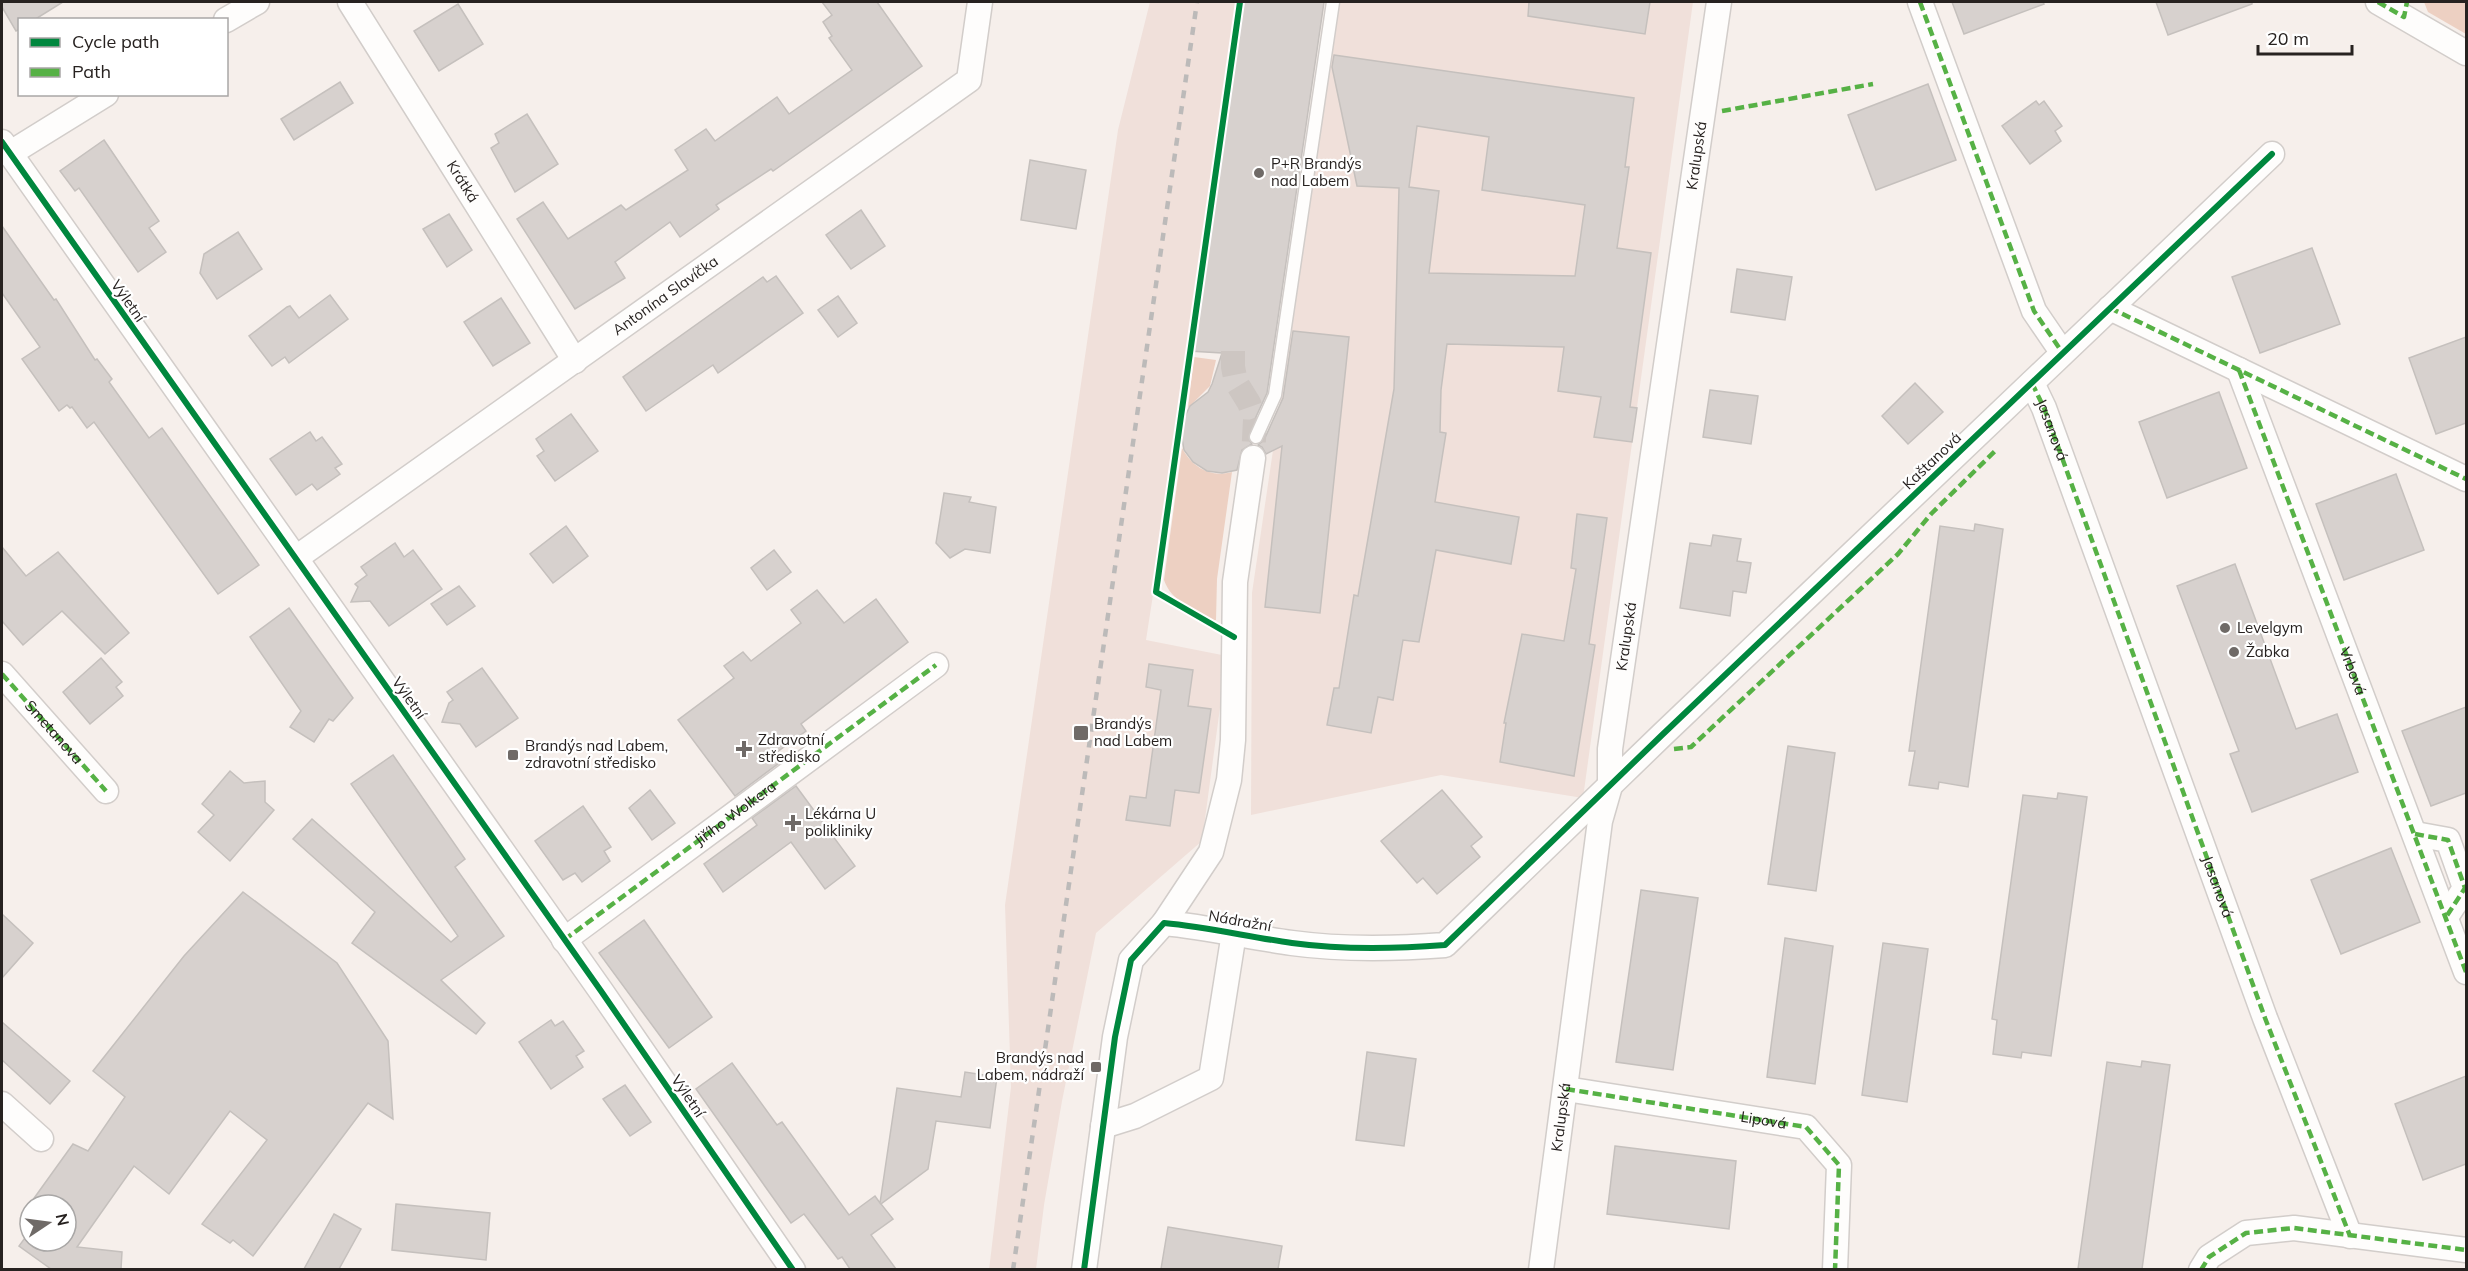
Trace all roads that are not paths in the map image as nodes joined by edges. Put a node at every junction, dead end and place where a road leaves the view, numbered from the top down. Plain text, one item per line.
1 (257, 2) edge
2 (350, 2) edge
3 (980, 2) edge
4 (1333, 2) edge
5 (1719, 2) edge
6 (1920, 2) edge
7 (2378, 2) edge
8 (228, 19) edge
9 (2466, 53) edge
10 (102, 96) edge
11 (5, 148) edge
12 (2272, 154) dead end
13 (2109, 308) junction
14 (2062, 352) junction
15 (575, 361) junction
16 (2239, 370) junction
17 (2032, 383) junction
18 (1255, 447) joint
19 (2466, 479) edge
20 (296, 558) junction
21 (936, 664) dead end
22 (2, 675) edge
23 (1610, 786) junction
24 (106, 791) dead end
25 (1164, 923) junction
26 (1234, 933) junction
27 (564, 940) junction
28 (2466, 972) edge
29 (1566, 1089) junction
30 (2, 1104) edge
31 (1103, 1126) junction
32 (41, 1139) dead end
33 (2350, 1236) junction
34 (2466, 1250) edge
35 (793, 1269) edge
36 (1083, 1269) edge
37 (1541, 1269) edge
38 (1835, 1269) edge
39 (2200, 1269) edge

1 - 8 street
2 - 15 street, Krátká
3 - 15 street, Antonína Slavíčka
4 - 18 lane
5 - 23 street, Kralupská
6 - 14 street
7 - 9 street
10 - 11 street
11 - 20 street, Výletní
12 - 13 street, Kaštanová
13 - 14 street, Kaštanová
13 - 16 street
14 - 17 street, Kaštanová
15 - 20 street, Antonína Slavíčka
16 - 19 street
16 - 28 street, Vrbová
17 - 23 street, Kaštanová
17 - 33 street, Jasanová
18 - 25 street
20 - 27 street, Výletní
21 - 27 street, Jiřího Wolkera
22 - 24 street, Smetanova
23 - 26 street, Nádražní
23 - 29 street, Kralupská
25 - 26 street, Nádražní
25 - 31 street
26 - 31 street
27 - 35 street, Výletní
29 - 37 street, Kralupská
29 - 38 street, Lipová
30 - 32 street
31 - 36 street
33 - 34 street
33 - 39 street

